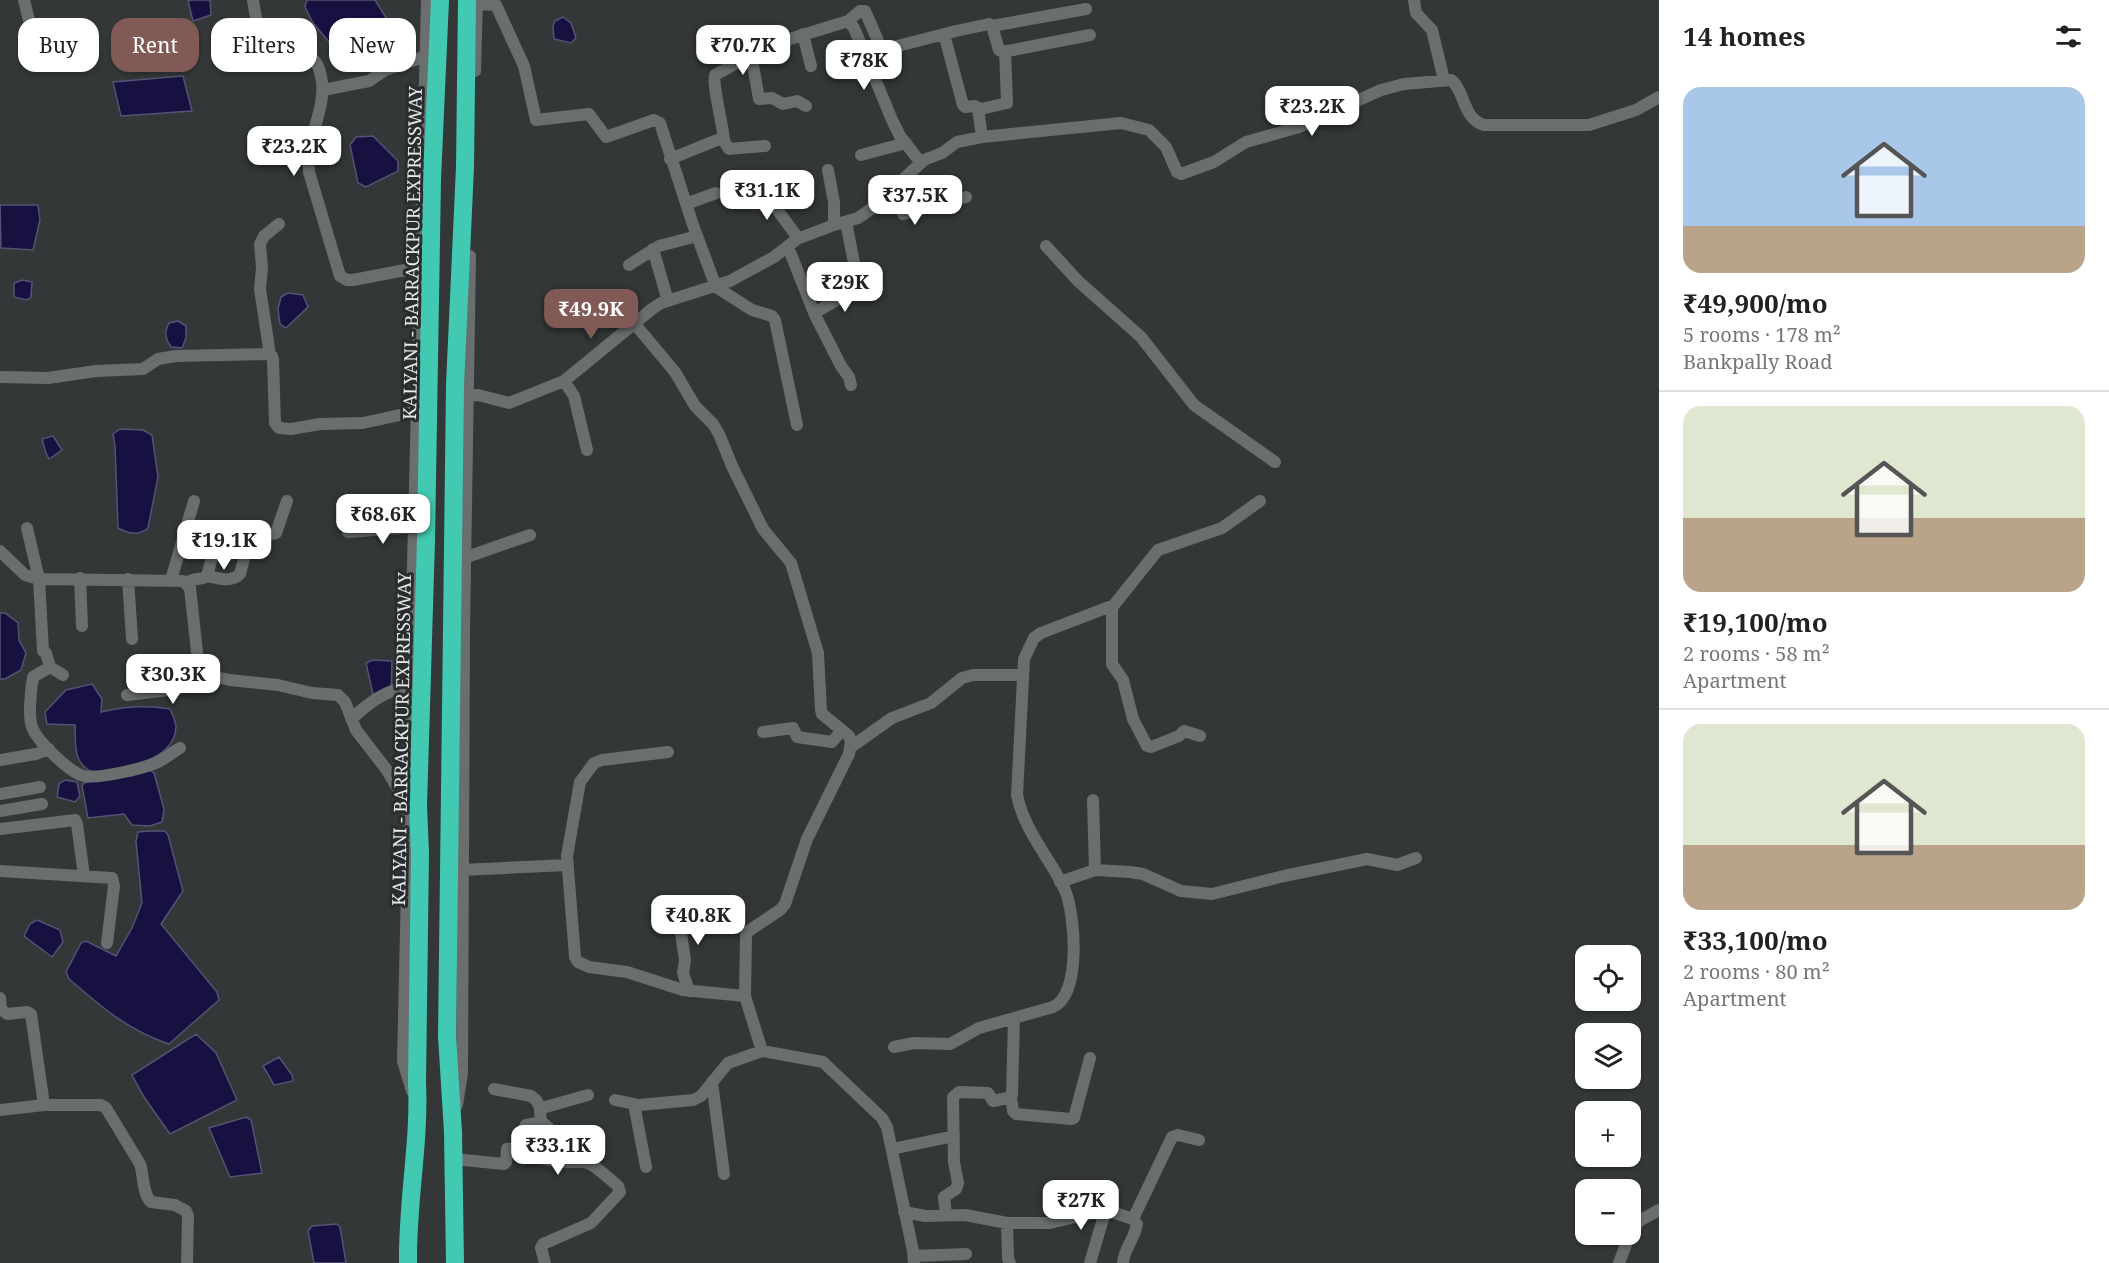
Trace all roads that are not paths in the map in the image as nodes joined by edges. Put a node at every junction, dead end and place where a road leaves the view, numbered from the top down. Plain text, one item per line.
1 (24, 0) edge
2 (253, 0) edge
3 (427, 0) edge
4 (440, 0) edge
5 (1414, 0) edge
6 (474, 1) edge
7 (1086, 9) dead end
8 (854, 16) junction
9 (28, 18) edge
10 (992, 26) junction
11 (803, 34) junction
12 (944, 34) junction
13 (1090, 35) dead end
14 (1005, 51) junction
15 (751, 54) junction
16 (426, 56) junction
17 (811, 66) dead end
18 (1444, 80) junction
19 (322, 90) junction
20 (1659, 97) edge
21 (806, 106) dead end
22 (978, 108) junction
23 (982, 137) junction
24 (724, 139) junction
25 (906, 143) junction
26 (765, 146) dead end
27 (861, 155) dead end
28 (670, 159) junction
29 (921, 163) junction
30 (828, 170) dead end
31 (760, 186) dead end
32 (893, 190) junction
33 (716, 193) dead end
34 (966, 197) dead end
35 (686, 204) junction
36 (279, 224) dead end
37 (840, 224) junction
38 (697, 236) junction
39 (798, 238) junction
40 (1046, 246) dead end
41 (788, 247) junction
42 (653, 249) junction
43 (854, 263) dead end
44 (629, 265) dead end
45 (421, 267) junction
46 (716, 286) junction
47 (861, 286) dead end
48 (668, 301) junction
49 (814, 313) junction
50 (634, 323) junction
51 (270, 355) junction
52 (0, 377) edge
53 (564, 381) junction
54 (852, 386) dead end
55 (466, 396) junction
56 (418, 411) junction
57 (797, 425) dead end
58 (587, 450) dead end
59 (1275, 462) dead end
60 (194, 501) dead end
61 (286, 501) dead end
62 (1260, 501) dead end
63 (220, 527) dead end
64 (415, 527) junction
65 (27, 528) dead end
66 (348, 532) dead end
67 (530, 535) dead end
68 (0, 551) edge
69 (464, 558) junction
70 (207, 576) junction
71 (80, 578) junction
72 (39, 579) junction
73 (128, 579) junction
74 (171, 580) junction
75 (187, 583) junction
76 (1112, 607) junction
77 (82, 626) dead end
78 (132, 639) dead end
79 (50, 667) junction
80 (63, 675) dead end
81 (206, 675) junction
82 (1022, 675) junction
83 (410, 687) junction
84 (127, 695) dead end
85 (351, 719) junction
86 (842, 730) junction
87 (763, 732) dead end
88 (1200, 736) dead end
89 (851, 747) junction
90 (180, 748) dead end
91 (49, 749) junction
92 (668, 752) dead end
93 (0, 760) edge
94 (40, 788) dead end
95 (0, 794) edge
96 (410, 800) junction
97 (1094, 800) dead end
98 (42, 804) dead end
99 (0, 811) edge
100 (0, 829) edge
101 (1416, 858) dead end
102 (567, 865) junction
103 (462, 870) junction
104 (1095, 870) junction
105 (0, 871) edge
106 (84, 876) junction
107 (1060, 882) junction
108 (677, 907) dead end
109 (107, 943) dead end
110 (689, 991) junction
111 (746, 996) junction
112 (0, 998) edge
113 (1014, 1018) junction
114 (894, 1047) dead end
115 (762, 1051) junction
116 (1090, 1058) dead end
117 (712, 1082) junction
118 (494, 1089) dead end
119 (588, 1095) dead end
120 (1011, 1097) junction
121 (615, 1100) dead end
122 (634, 1104) junction
123 (44, 1105) junction
124 (0, 1110) edge
125 (418, 1115) junction
126 (541, 1115) junction
127 (453, 1132) junction
128 (954, 1136) junction
129 (568, 1137) dead end
130 (1199, 1140) dead end
131 (522, 1147) junction
132 (892, 1149) junction
133 (454, 1159) junction
134 (646, 1167) dead end
135 (724, 1174) dead end
136 (1659, 1210) edge
137 (904, 1212) junction
138 (1105, 1212) junction
139 (946, 1215) junction
140 (1133, 1219) junction
141 (1641, 1220) edge
142 (1007, 1223) junction
143 (1626, 1245) edge
144 (966, 1254) dead end
145 (914, 1259) edge
146 (187, 1263) edge
147 (408, 1263) edge
148 (455, 1263) edge
149 (544, 1263) edge
150 (1010, 1263) edge
151 (1089, 1263) edge
152 (1123, 1263) edge
153 (1619, 1263) edge

1 - 9 street
2 - 19 street
3 - 16 street
4 - 125 highway, KALYANI - BARRACKPUR EXPRESSWAY
5 - 18 street
6 - 28 street
6 - 55 street
6 - 127 highway
7 - 10 street
8 - 11 street
8 - 12 street
8 - 25 street
10 - 12 street
10 - 14 street
11 - 15 street
11 - 17 street
12 - 22 street
13 - 14 street
14 - 22 street
15 - 21 street
15 - 24 street
16 - 19 street
16 - 45 street
18 - 20 street
18 - 23 street
19 - 45 street
22 - 23 street
23 - 29 street
24 - 26 street
24 - 28 street
25 - 27 street
25 - 29 street
28 - 35 street
29 - 32 street
30 - 37 street
31 - 39 street
32 - 34 street
32 - 37 street
33 - 35 street
35 - 38 street
36 - 51 street
37 - 39 street
37 - 43 street
38 - 42 street
38 - 46 street
39 - 41 street
40 - 59 street
41 - 46 street
41 - 49 street
42 - 44 street
42 - 48 street
45 - 56 street
46 - 48 street
46 - 57 street
47 - 49 street
48 - 50 street
49 - 54 street
50 - 53 street
50 - 86 street
51 - 52 street
51 - 56 street
53 - 55 street
53 - 58 street
55 - 69 street
56 - 64 street
60 - 74 street
61 - 70 street
62 - 76 street
63 - 70 street
64 - 66 street
64 - 83 street
65 - 72 street
67 - 69 street
68 - 72 street
69 - 103 street
70 - 75 street
71 - 72 street
71 - 73 street
71 - 77 street
72 - 79 street
73 - 74 street
73 - 78 street
74 - 75 street
75 - 81 street
76 - 82 street
76 - 88 street
79 - 80 street
79 - 91 street
81 - 84 street
81 - 85 street
82 - 89 street
82 - 107 street
83 - 85 street
83 - 96 street
85 - 96 street
86 - 87 street
86 - 89 street
89 - 111 street
90 - 91 street
91 - 93 street
92 - 102 street
94 - 95 street
96 - 125 street
97 - 104 street
98 - 99 street
100 - 106 street
101 - 104 street
102 - 103 street
102 - 110 street
103 - 127 street
104 - 107 street
105 - 106 street
106 - 109 street
107 - 113 street
108 - 110 street
110 - 111 street
111 - 115 street
112 - 123 street
113 - 114 street
113 - 120 street
115 - 117 street
115 - 132 street
116 - 120 street
117 - 122 street
117 - 135 street
118 - 126 street
119 - 126 street
120 - 128 street
121 - 122 street
122 - 134 street
123 - 124 street
123 - 146 street
125 - 147 highway, KALYANI - BARRACKPUR EXPRESSWAY
126 - 129 street
126 - 131 street
127 - 133 highway
128 - 132 street
128 - 139 street
130 - 140 street
131 - 133 street
131 - 149 street
132 - 137 street
133 - 148 highway
136 - 141 street
137 - 139 street
137 - 145 street
138 - 140 street
138 - 142 street
138 - 151 street
139 - 142 street
140 - 152 street
142 - 150 street
143 - 153 street
144 - 145 street

